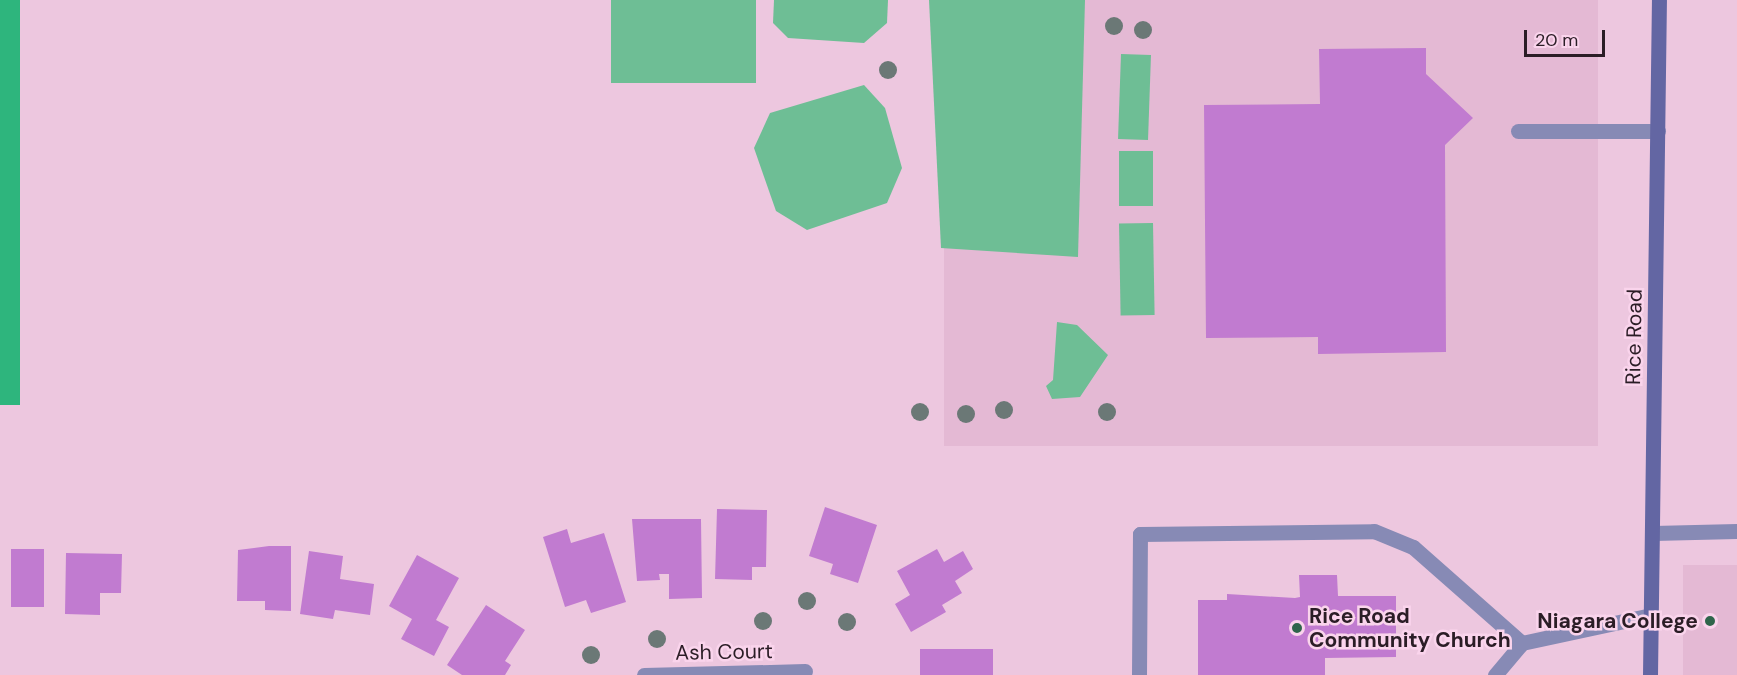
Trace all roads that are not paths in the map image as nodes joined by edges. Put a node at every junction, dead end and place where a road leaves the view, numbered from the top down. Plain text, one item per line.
1 (1659, 0) edge
2 (1658, 130) junction
3 (1518, 131) dead end
4 (1737, 531) edge
5 (1653, 533) junction
6 (1651, 615) junction
7 (1522, 643) junction
8 (805, 671) dead end
9 (644, 675) edge
10 (1139, 675) edge
11 (1495, 675) edge
12 (1650, 675) edge

1 - 2 street, Rice Road
2 - 3 street
2 - 5 street, Rice Road
4 - 5 street
5 - 6 street, Rice Road
6 - 7 street
6 - 12 street, Rice Road
7 - 10 street
7 - 11 street
8 - 9 street, Ash Court

